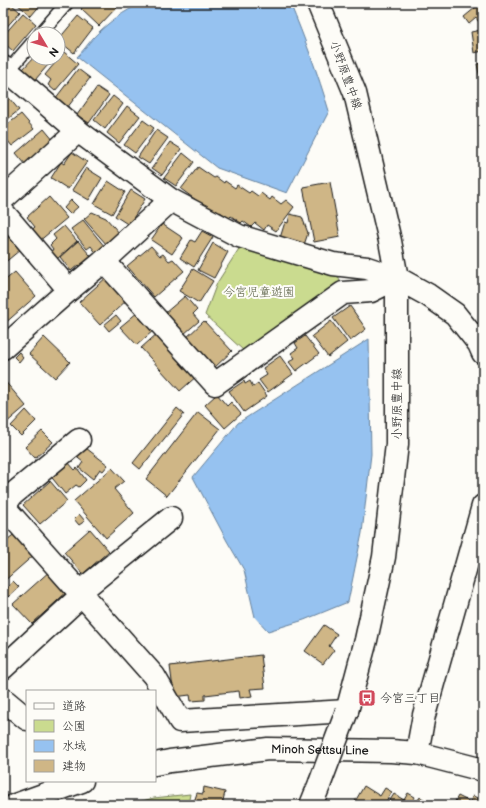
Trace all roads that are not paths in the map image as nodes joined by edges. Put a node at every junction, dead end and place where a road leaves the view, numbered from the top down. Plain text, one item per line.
1 (67, 3) edge
2 (318, 3) edge
3 (47, 26) edge
4 (26, 49) edge
5 (5, 69) edge
6 (78, 131) junction
7 (3, 199) edge
8 (171, 200) junction
9 (3, 212) edge
10 (104, 261) junction
11 (397, 278) junction
12 (69, 290) junction
13 (3, 348) edge
14 (483, 353) edge
15 (79, 440) dead end
16 (483, 506) edge
17 (3, 507) edge
18 (171, 518) dead end
19 (82, 595) junction
20 (3, 668) edge
21 (3, 699) edge
22 (347, 711) junction
23 (26, 718) edge
24 (417, 753) junction
25 (156, 764) edge
26 (483, 770) edge
27 (80, 782) edge
28 (43, 801) edge
29 (16, 805) edge
30 (312, 805) edge

1 - 3 lane
2 - 11 street, 小野原豊中線
4 - 5 lane
5 - 6 street
6 - 7 street
6 - 8 street
8 - 10 street
8 - 11 street
9 - 12 street
10 - 11 street
10 - 12 street
11 - 14 street
11 - 22 street, 小野原豊中線
12 - 13 street
15 - 17 street
16 - 24 street
17 - 19 street
18 - 19 street
19 - 20 street
19 - 22 street
21 - 23 street
22 - 30 street, 小野原豊中線, bridge
24 - 25 street, Minoh Settsu Line
24 - 26 street, Minoh Settsu Line
27 - 28 street
28 - 29 street

